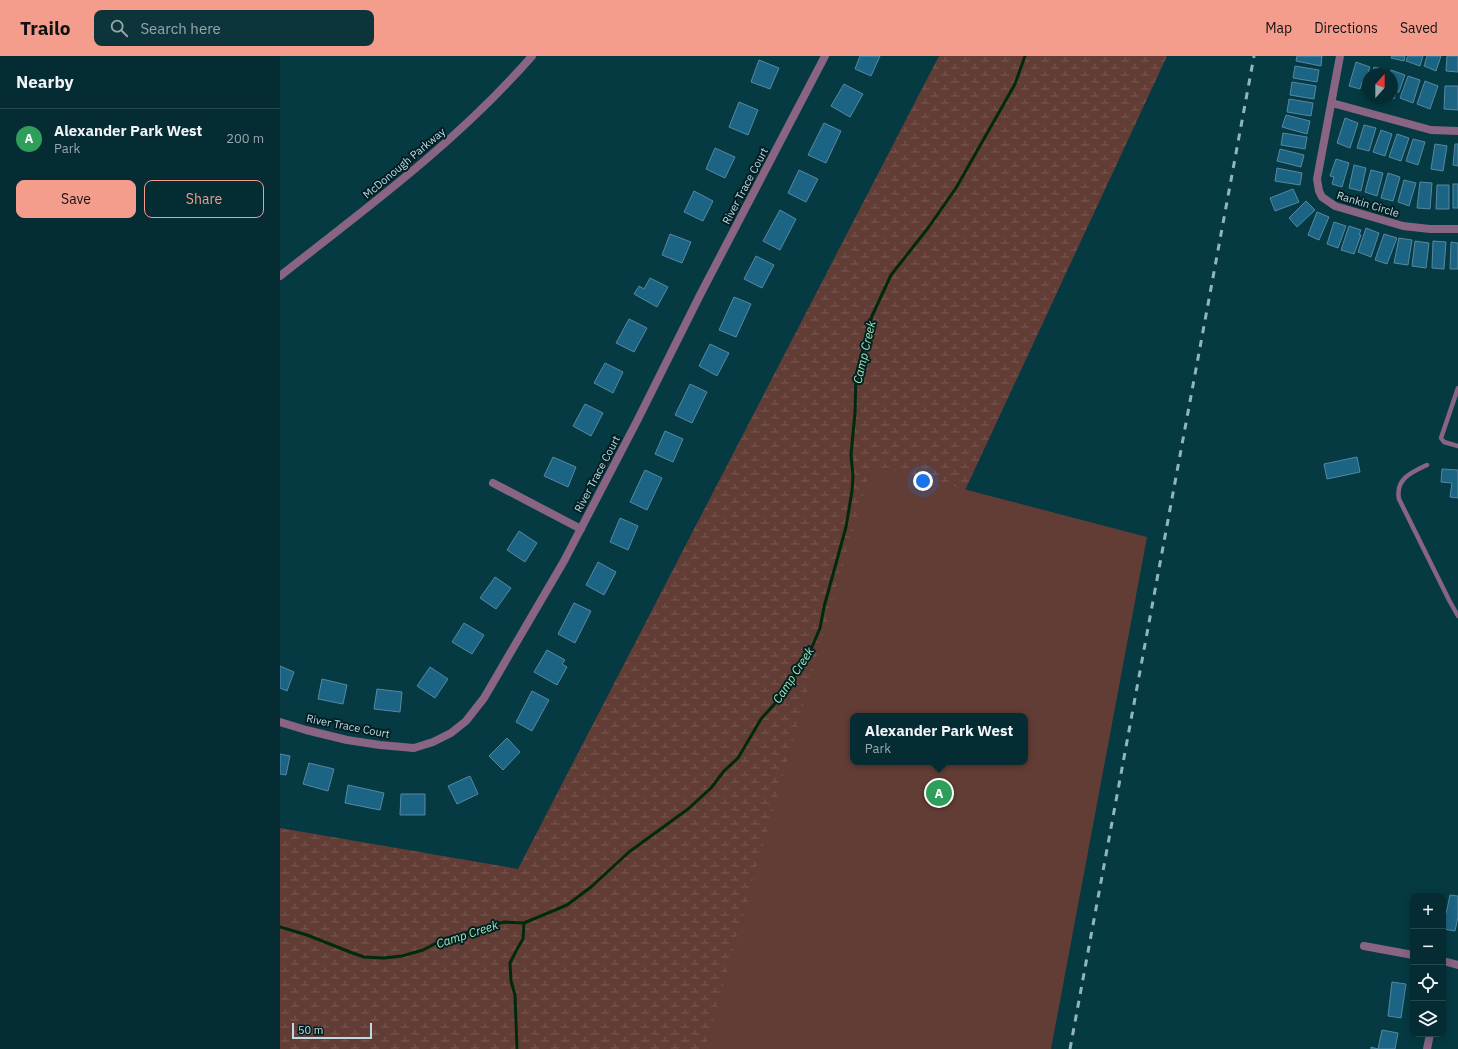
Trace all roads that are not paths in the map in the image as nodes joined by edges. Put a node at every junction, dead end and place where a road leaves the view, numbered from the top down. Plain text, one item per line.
1 (532, 56) edge
2 (824, 56) edge
3 (1340, 56) edge
4 (1332, 103) junction
5 (1458, 131) edge
6 (1458, 230) edge
7 (280, 276) edge
8 (1458, 388) edge
9 (1458, 446) edge
10 (1427, 465) dead end
11 (493, 483) dead end
12 (581, 529) junction
13 (1458, 616) edge
14 (280, 722) edge
15 (1364, 946) dead end
16 (1410, 954) edge
17 (1446, 962) edge
18 (1458, 964) edge
19 (1429, 1037) edge
20 (1427, 1049) edge

1 - 7 street, McDonough Parkway
2 - 12 street, River Trace Court
3 - 4 street, Rankin Circle
4 - 5 street
4 - 6 street, Rankin Circle
8 - 9 lane
10 - 13 lane
11 - 12 street
12 - 14 street, River Trace Court
15 - 16 street
17 - 18 street
19 - 20 street

